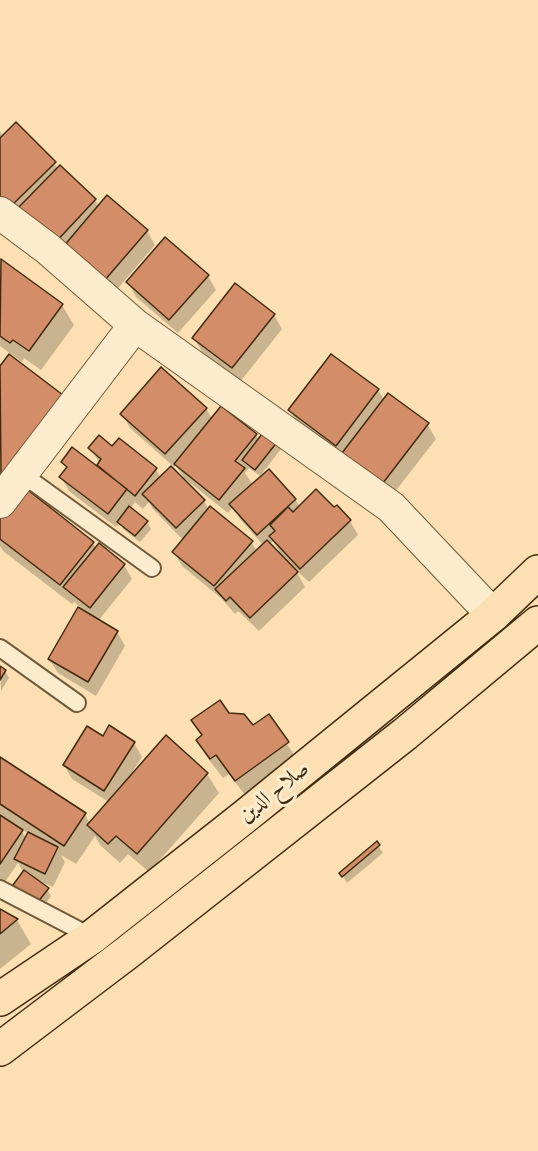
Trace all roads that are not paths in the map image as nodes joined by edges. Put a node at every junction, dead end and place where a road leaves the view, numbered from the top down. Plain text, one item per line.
1 (0, 213) edge
2 (135, 325) junction
3 (22, 474) junction
4 (0, 502) edge
5 (152, 568) dead end
6 (538, 572) edge
7 (493, 615) junction
8 (538, 623) edge
9 (0, 648) edge
10 (77, 703) dead end
11 (0, 889) edge
12 (92, 937) junction
13 (0, 999) edge
14 (0, 1049) edge

1 - 2 street
2 - 3 street
2 - 7 street
3 - 4 street
3 - 5 lane
6 - 7 highway, صلاح الدين
7 - 12 highway, صلاح الدين
8 - 14 highway, صلاح الدين
9 - 10 lane
11 - 12 lane
12 - 13 highway, صلاح الدين

